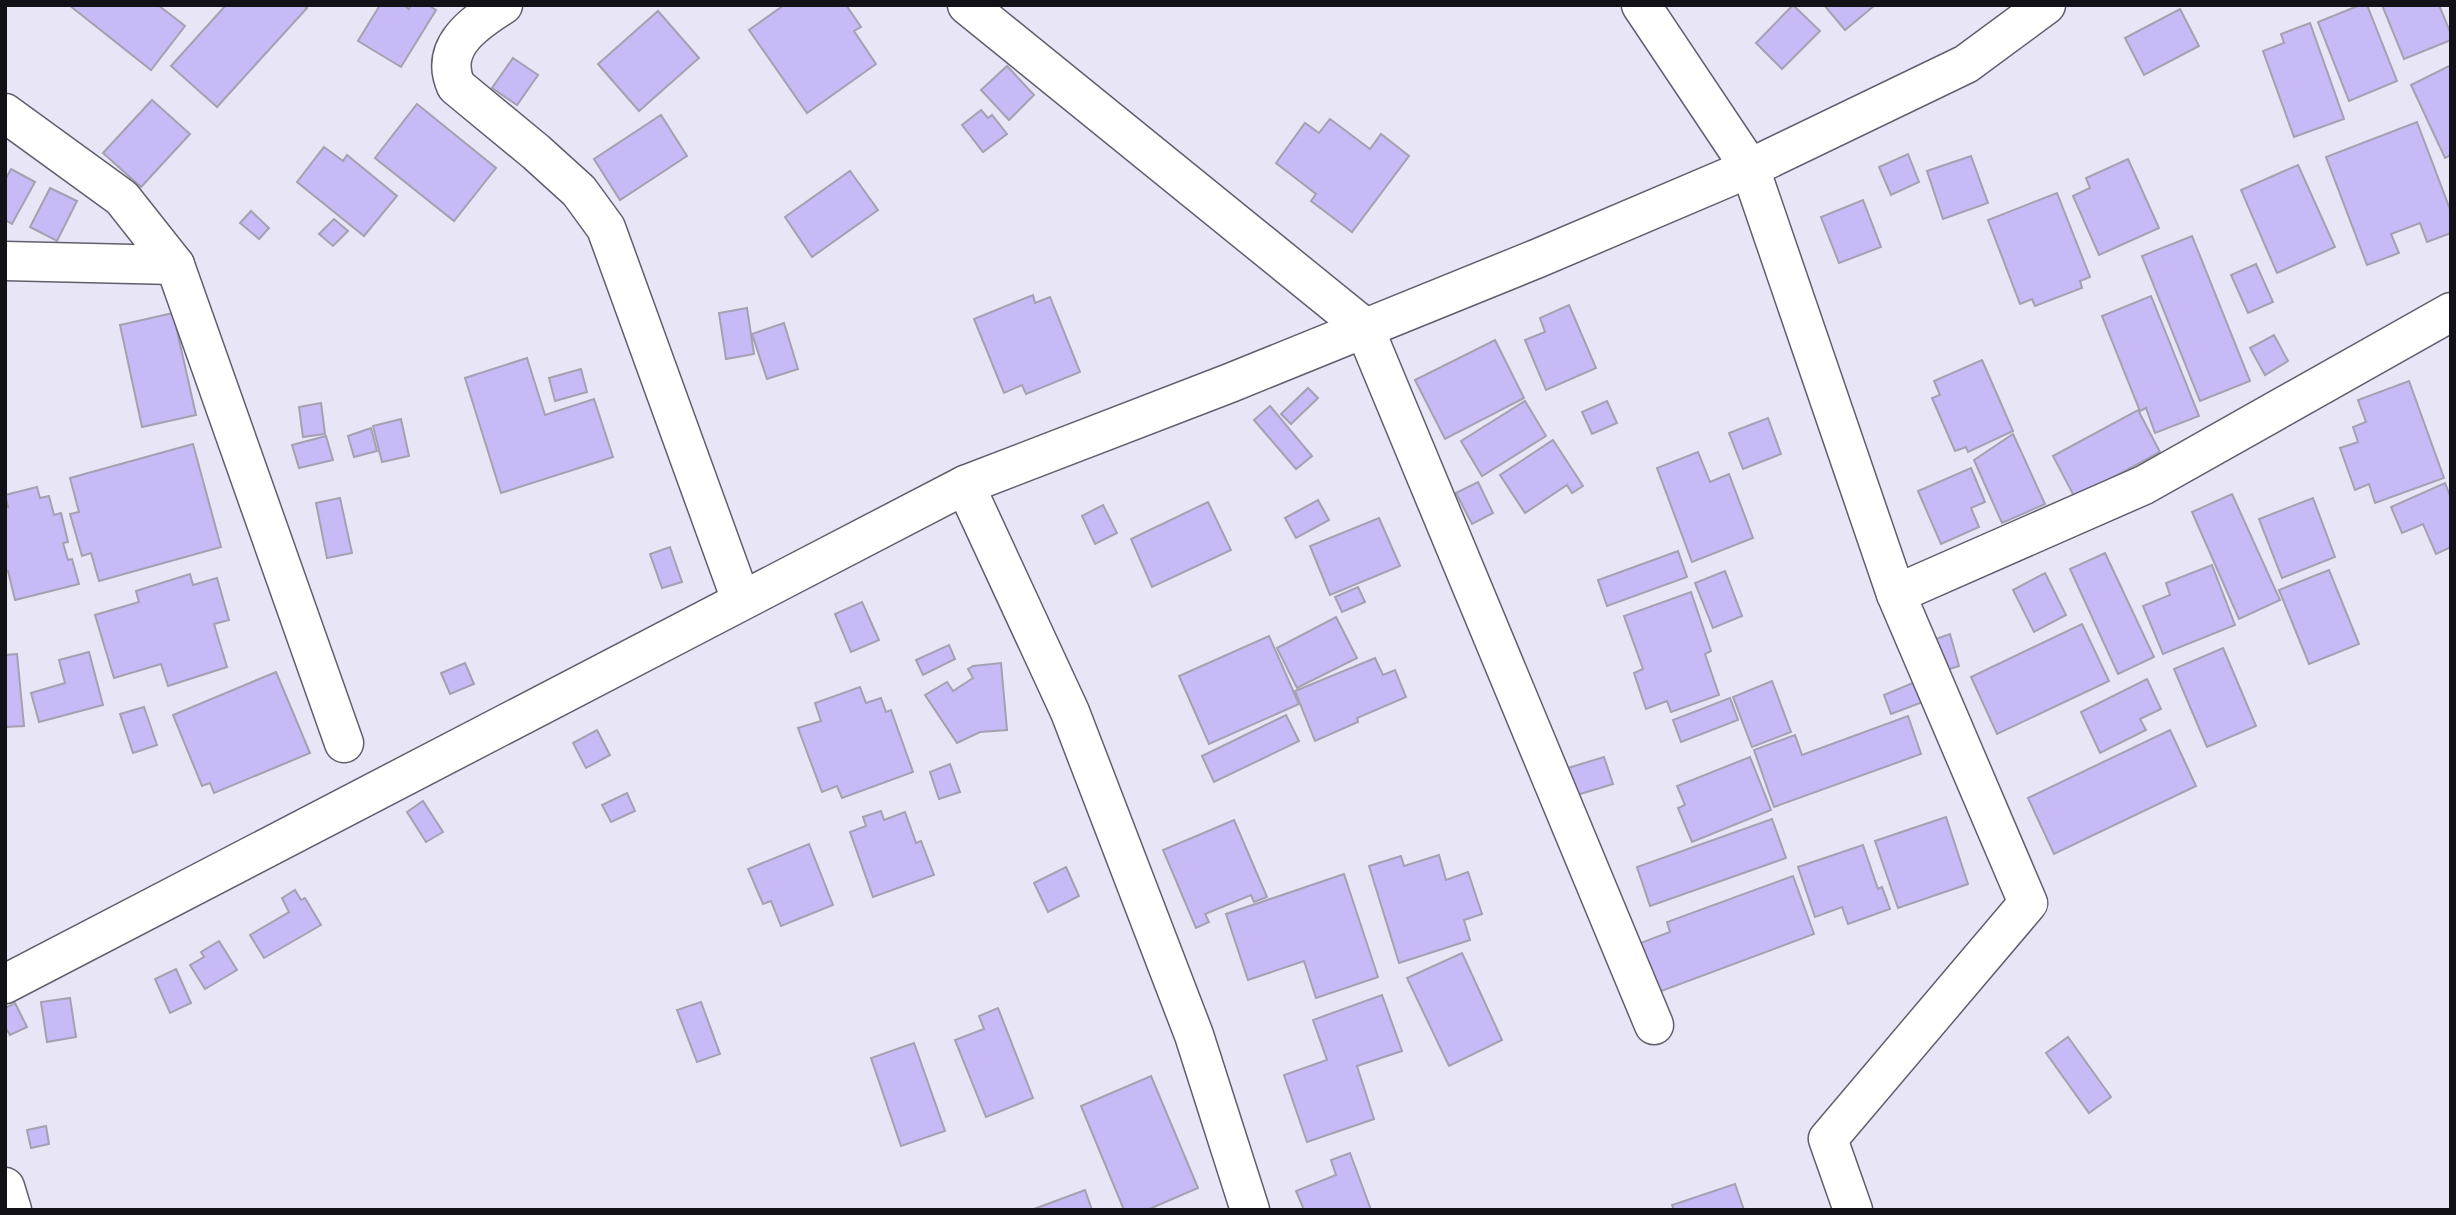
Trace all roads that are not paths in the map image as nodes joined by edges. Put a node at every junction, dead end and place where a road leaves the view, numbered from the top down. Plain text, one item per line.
1 (503, 5) edge
2 (967, 5) edge
3 (1641, 5) edge
4 (2046, 5) edge
5 (5, 113) edge
6 (1751, 168) junction
7 (5, 261) edge
8 (175, 265) junction
9 (2451, 312) edge
10 (1364, 327) junction
11 (965, 485) junction
12 (1896, 594) junction
13 (741, 600) junction
14 (344, 743) dead end
15 (5, 984) edge
16 (1654, 1025) dead end
17 (5, 1187) edge
18 (12, 1210) edge
19 (1250, 1210) edge
20 (1853, 1210) edge

1 - 13 street
2 - 10 street
3 - 6 street
4 - 6 street
5 - 8 street
6 - 10 street
6 - 12 street
7 - 8 street
8 - 14 street
9 - 12 street
10 - 11 street
10 - 16 street
11 - 13 street
11 - 19 street
12 - 20 street
13 - 15 street
17 - 18 street

